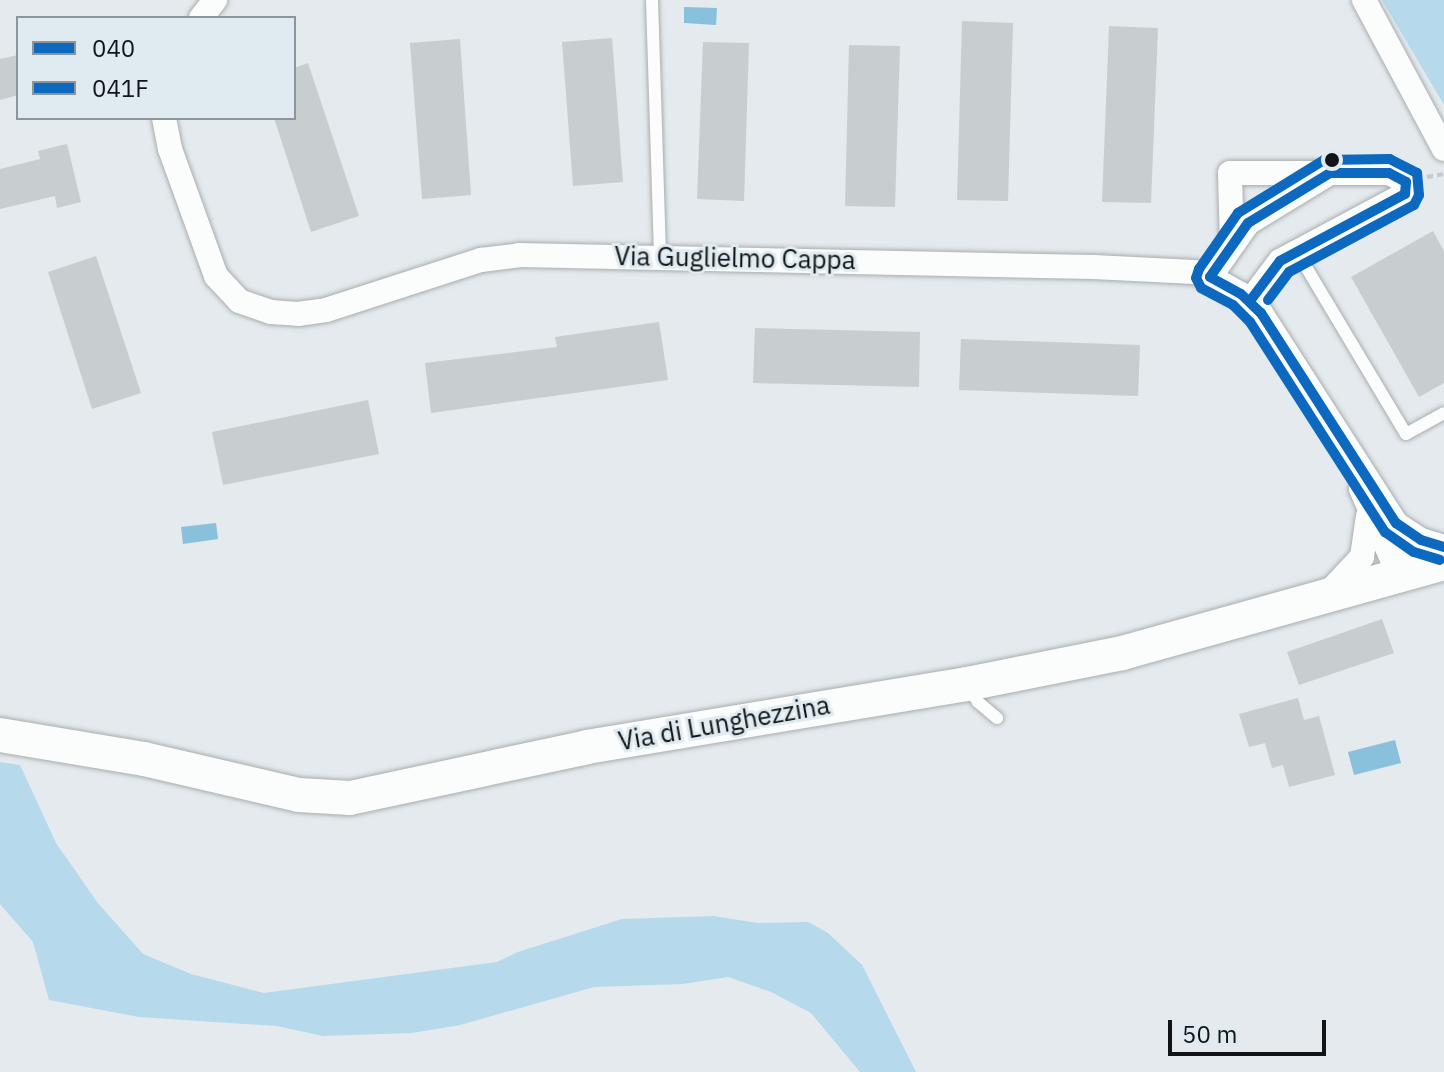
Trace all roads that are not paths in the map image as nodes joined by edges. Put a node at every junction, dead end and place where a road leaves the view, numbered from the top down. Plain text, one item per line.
1 (215, 0) edge
2 (652, 0) edge
3 (1364, 0) edge
4 (203, 16) edge
5 (164, 120) edge
6 (1444, 149) edge
7 (1330, 173) junction
8 (1232, 245) junction
9 (1297, 252) junction
10 (660, 256) junction
11 (1210, 277) junction
12 (1250, 301) junction
13 (1444, 413) edge
14 (1349, 456) junction
15 (1368, 510) junction
16 (1426, 564) edge
17 (1323, 597) junction
18 (967, 684) junction
19 (997, 718) dead end
20 (0, 735) edge

1 - 4 street
2 - 10 lane
3 - 6 street
5 - 10 street, Via Guglielmo Cappa
7 - 8 street
7 - 8 street
7 - 9 street
8 - 11 street
9 - 12 street
9 - 13 lane
10 - 11 street, Via Guglielmo Cappa
11 - 12 street, Via Guglielmo Cappa
12 - 14 street, Via Guglielmo Cappa
14 - 15 street, Via Guglielmo Cappa
14 - 16 street, Via Guglielmo Cappa
15 - 16 street, Via Guglielmo Cappa
15 - 17 street, Via Guglielmo Cappa
16 - 17 street, Via di Lunghezzina
17 - 18 street, Via di Lunghezzina
18 - 19 lane
18 - 20 street, Via di Lunghezzina

